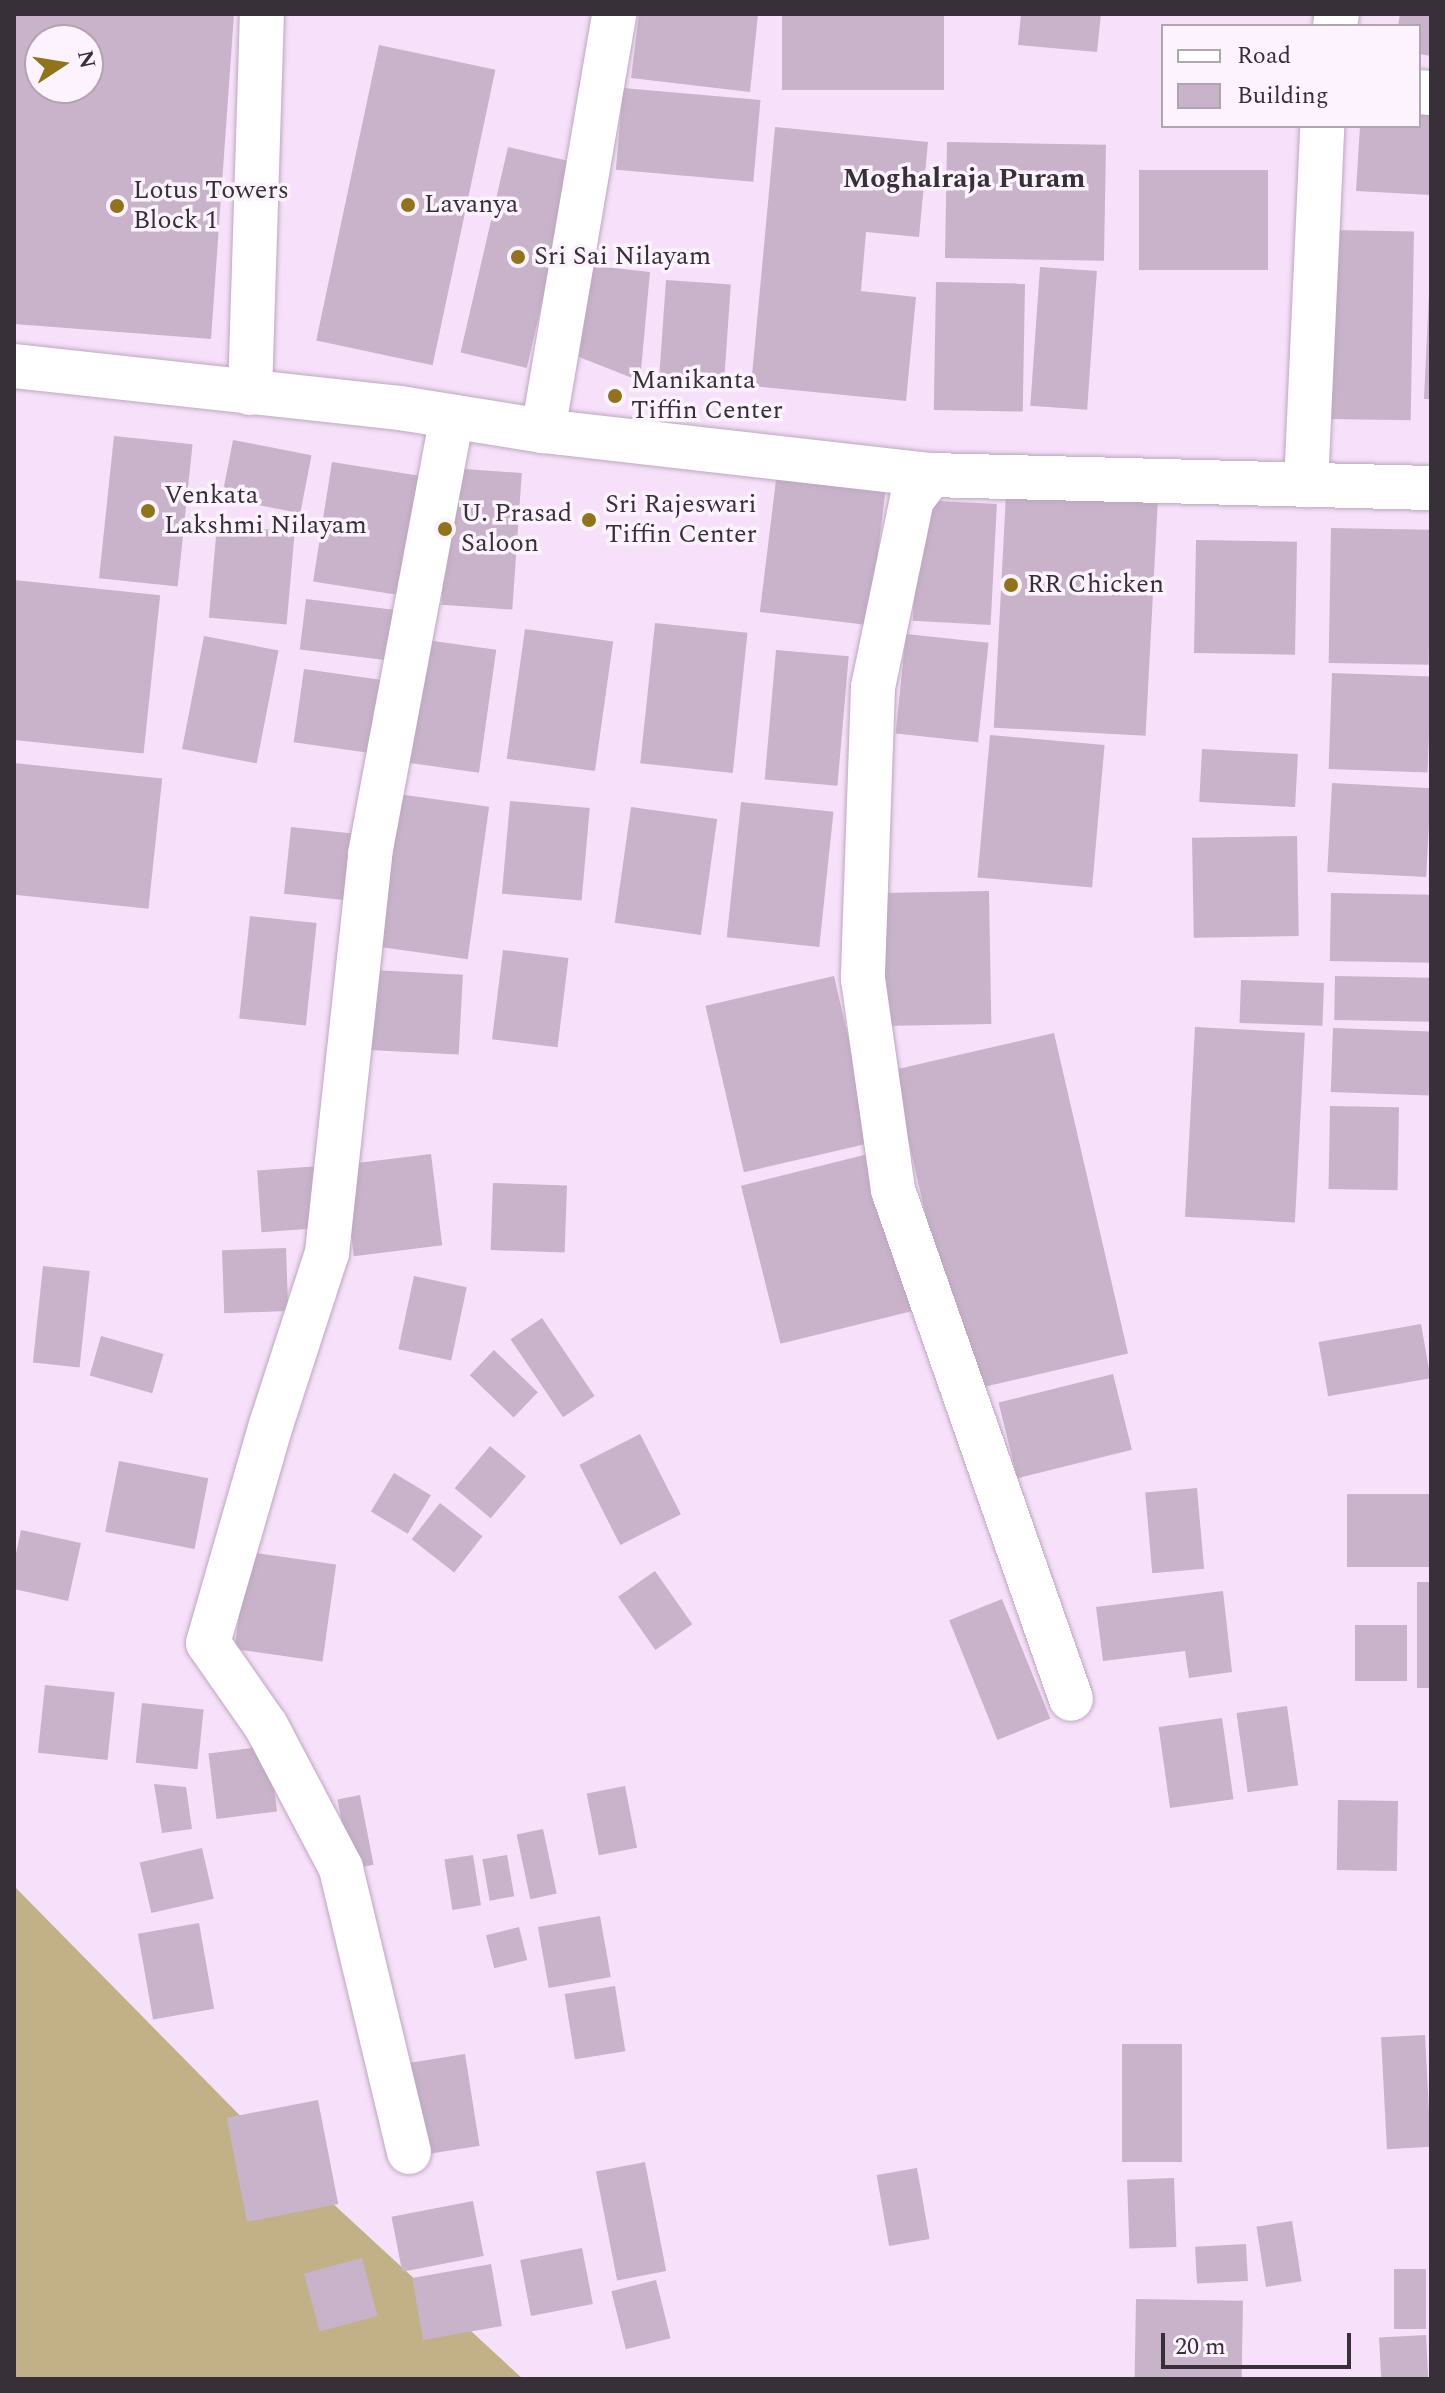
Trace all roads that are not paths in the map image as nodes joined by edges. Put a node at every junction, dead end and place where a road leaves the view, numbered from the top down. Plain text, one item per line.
1 (262, 14) edge
2 (614, 14) edge
3 (1322, 128) edge
4 (14, 366) edge
5 (250, 393) junction
6 (452, 417) junction
7 (543, 431) junction
8 (931, 475) junction
9 (1306, 485) junction
10 (1431, 488) edge
11 (1071, 1699) dead end
12 (409, 2152) dead end

1 - 5 street
2 - 7 street
3 - 9 street
4 - 5 street
5 - 6 street
6 - 7 street
6 - 12 street
7 - 8 street
8 - 9 street
8 - 11 street
9 - 10 street

